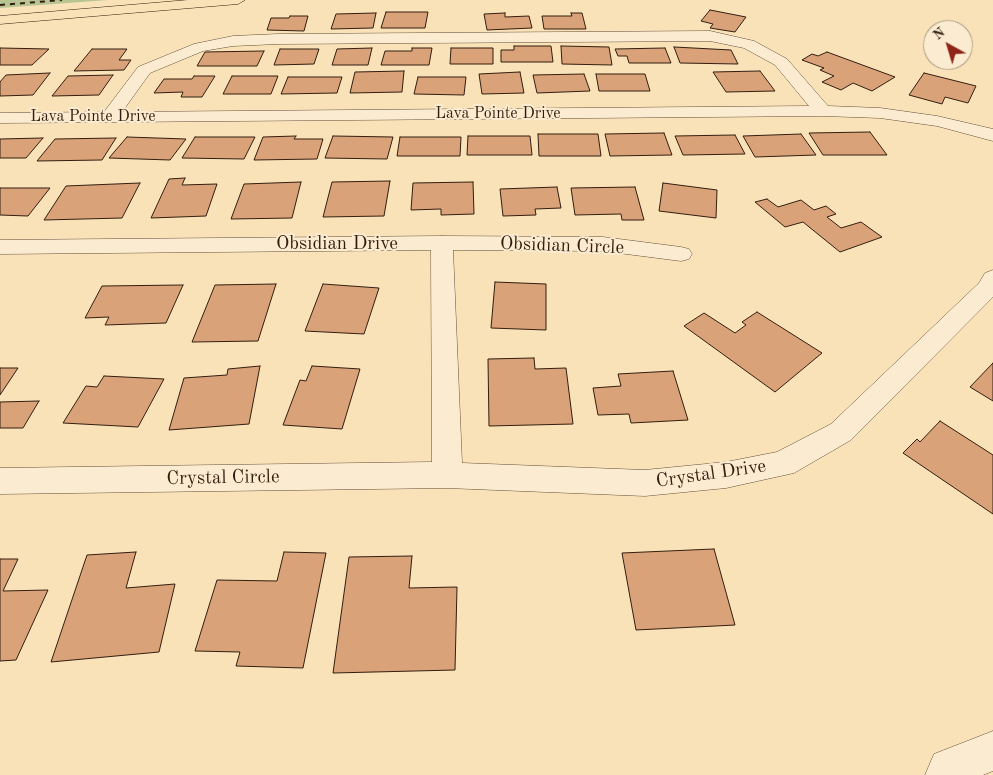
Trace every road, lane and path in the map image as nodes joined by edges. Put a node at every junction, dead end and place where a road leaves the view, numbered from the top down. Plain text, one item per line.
1 (238, 0) edge
2 (0, 20) edge
3 (823, 111) junction
4 (109, 117) junction
5 (0, 118) edge
6 (993, 134) edge
7 (442, 243) junction
8 (0, 247) edge
9 (681, 254) dead end
10 (993, 278) edge
11 (447, 475) junction
12 (0, 481) edge
13 (993, 751) edge
14 (946, 775) edge

1 - 2 main road
3 - 4 street, Lava Pointe Drive
3 - 4 street
3 - 6 street, Lava Pointe Drive
4 - 5 street, Lava Pointe Drive
7 - 8 street, Obsidian Drive
7 - 9 street, Obsidian Circle
7 - 11 street
10 - 11 street, Crystal Drive
11 - 12 street, Crystal Circle
13 - 14 street

